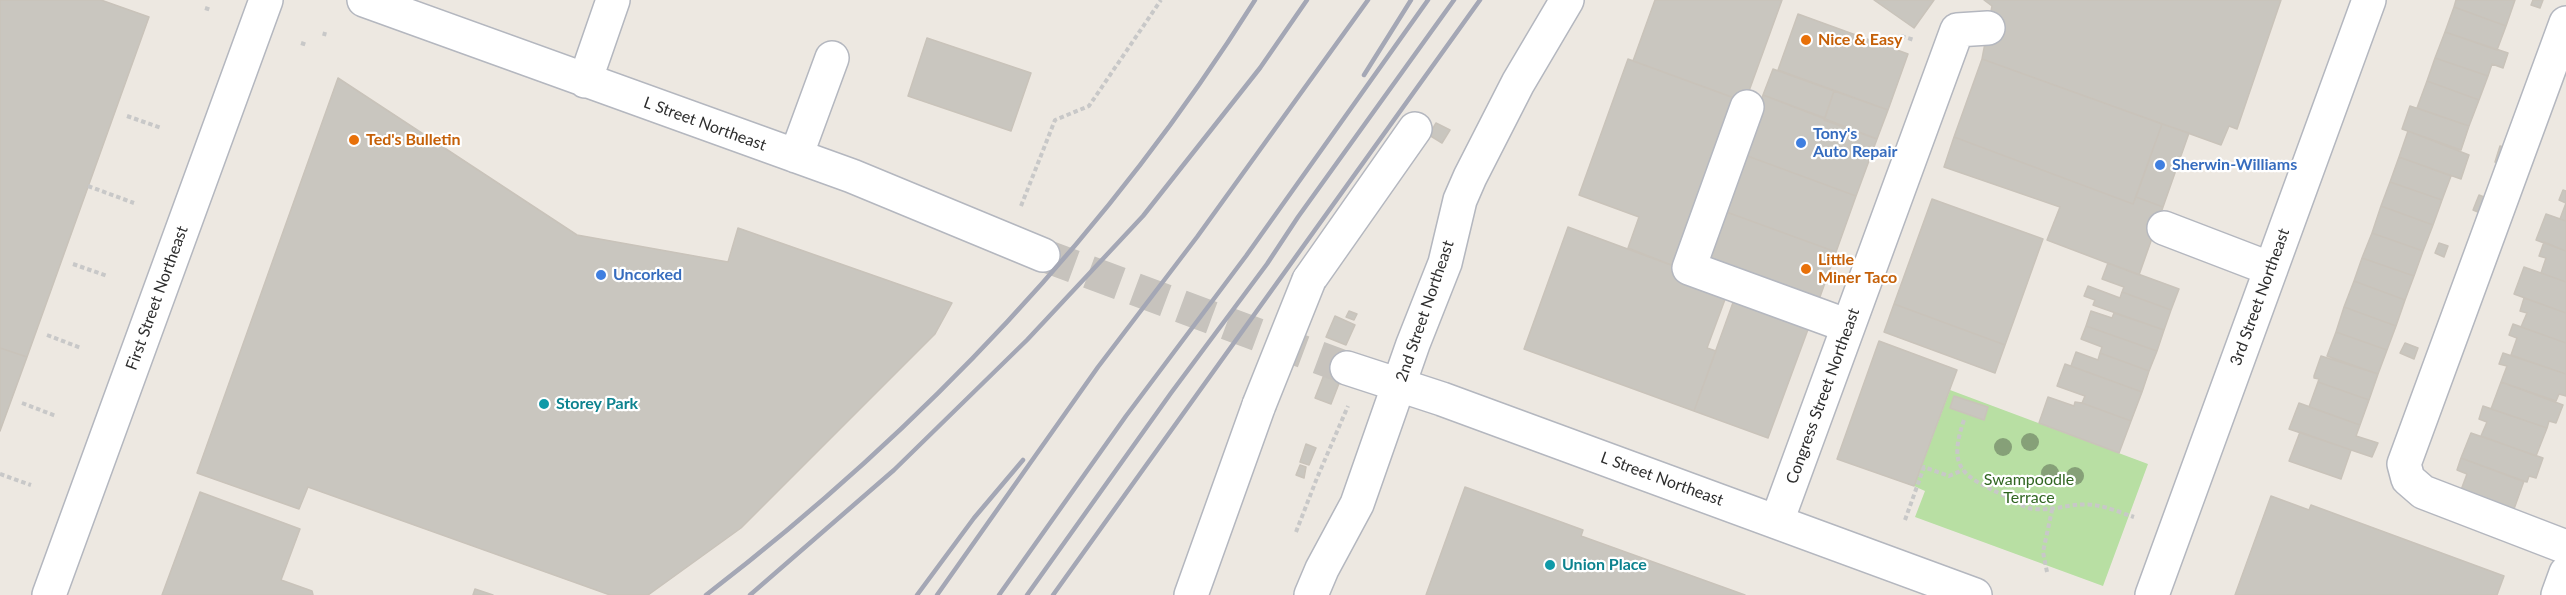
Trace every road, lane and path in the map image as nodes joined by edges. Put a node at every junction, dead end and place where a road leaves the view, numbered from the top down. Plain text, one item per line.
1 (266, 0) edge
2 (364, 0) edge
3 (613, 0) edge
4 (1161, 0) edge
5 (1567, 0) edge
6 (2369, 0) edge
7 (205, 8) dead end
8 (211, 10) dead end
9 (2566, 23) edge
10 (1988, 28) dead end
11 (1901, 36) dead end
12 (301, 43) dead end
13 (1920, 43) dead end
14 (307, 45) dead end
15 (832, 58) dead end
16 (585, 81) junction
17 (1747, 107) dead end
18 (127, 116) dead end
19 (161, 128) dead end
20 (1415, 129) dead end
21 (796, 156) junction
22 (88, 186) dead end
23 (134, 203) dead end
24 (1020, 208) dead end
25 (2164, 228) dead end
26 (1043, 255) tunnel mouth
27 (73, 264) dead end
28 (2271, 269) junction
29 (107, 276) dead end
30 (1848, 326) junction
31 (47, 335) dead end
32 (81, 348) dead end
33 (1347, 368) tunnel mouth
34 (1399, 385) junction
35 (1350, 400) dead end
36 (22, 403) dead end
37 (56, 416) dead end
38 (1964, 420) dead end
39 (1964, 470) junction
40 (0, 474) edge
41 (1317, 478) dead end
42 (31, 485) dead end
43 (2052, 510) junction
44 (2134, 517) dead end
45 (1905, 520) dead end
46 (1777, 521) junction
47 (2566, 547) edge
48 (2047, 572) dead end
49 (2566, 573) edge
50 (49, 595) edge
51 (1191, 595) edge
52 (1311, 595) edge
53 (1975, 595) edge
54 (2152, 595) edge
55 (2558, 595) edge

1 - 50 street, First Street Northeast
2 - 16 street, L Street Northeast
3 - 16 street
4 - 24 path
5 - 34 street, 2nd Street Northeast
6 - 28 street, 3rd Street Northeast
7 - 8 path
9 - 47 street
10 - 30 street, Congress Street Northeast
11 - 13 path
12 - 14 path
15 - 21 street
16 - 21 street, L Street Northeast
17 - 30 street
18 - 19 path
20 - 51 street, bridge
21 - 26 street, L Street Northeast
22 - 23 path
25 - 28 street
27 - 29 path
28 - 54 street, 3rd Street Northeast
30 - 46 street, Congress Street Northeast
31 - 32 path
33 - 34 street, L Street Northeast
34 - 46 street, L Street Northeast
34 - 52 street, 2nd Street Northeast
35 - 41 path
36 - 37 path
38 - 39 path
39 - 43 path
39 - 45 path
40 - 42 path
43 - 44 path
43 - 48 path
46 - 53 street, L Street Northeast
49 - 55 street

